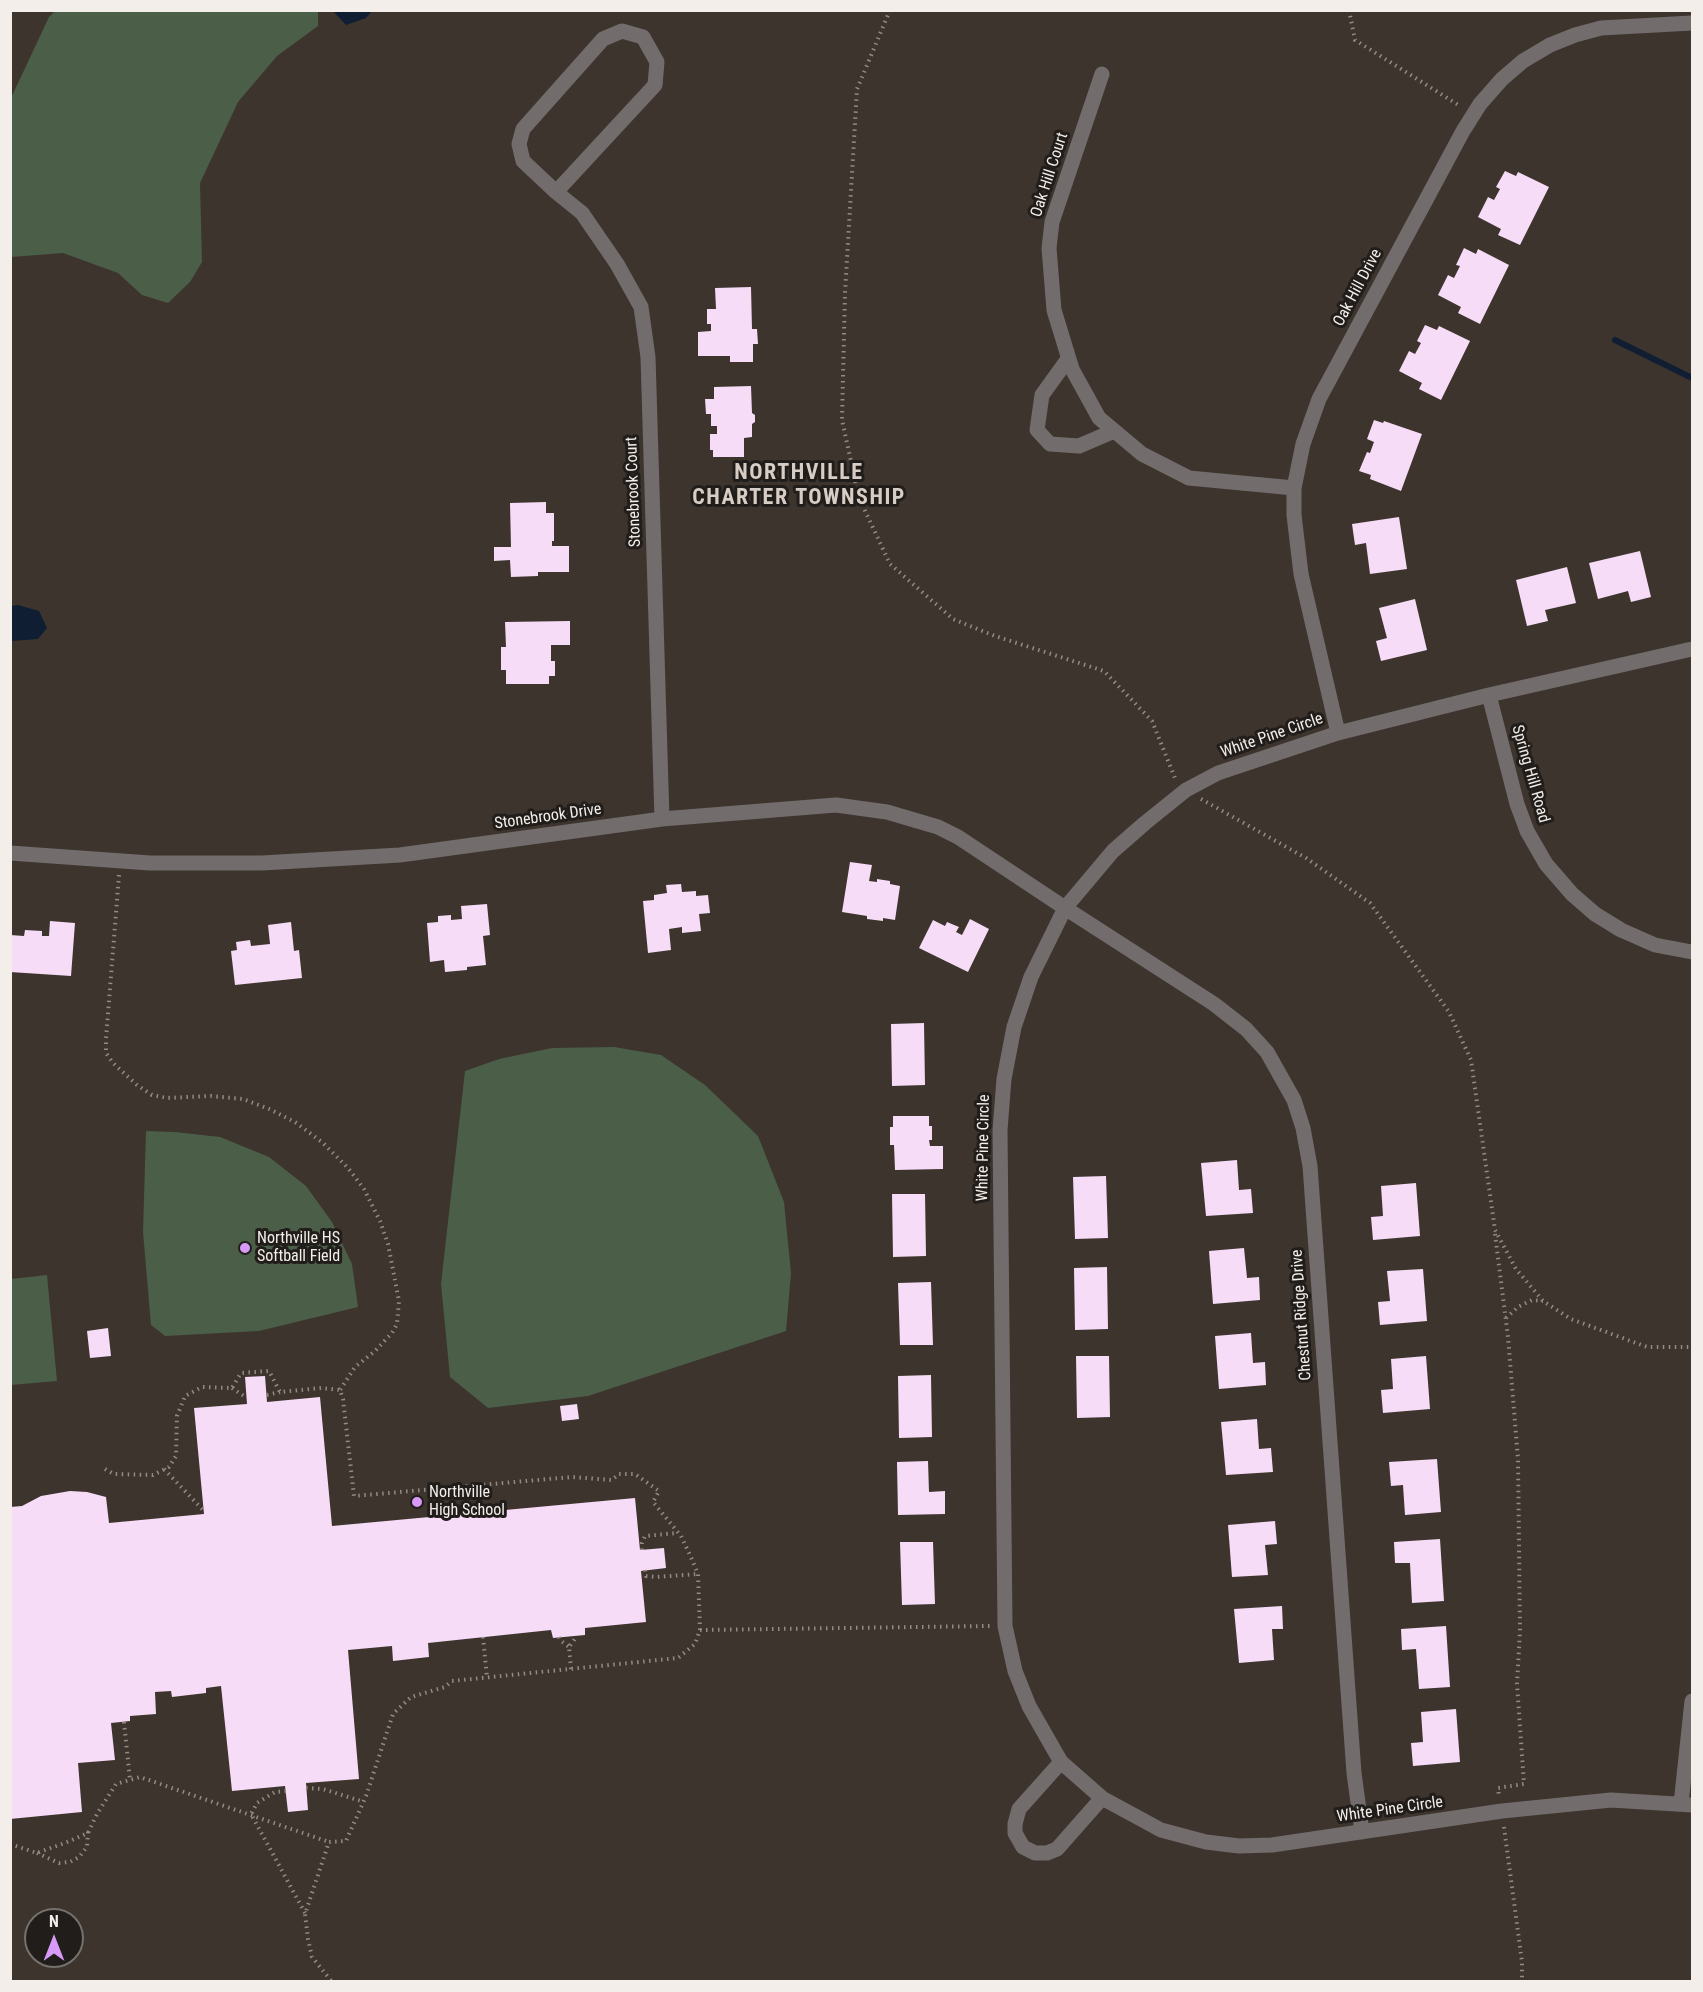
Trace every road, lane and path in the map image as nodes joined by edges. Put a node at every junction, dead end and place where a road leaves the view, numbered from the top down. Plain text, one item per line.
1 (890, 10) edge
2 (1349, 10) edge
3 (1692, 23) edge
4 (1102, 74) dead end
5 (1474, 114) junction
6 (556, 192) junction
7 (1068, 359) junction
8 (1114, 431) junction
9 (1294, 488) junction
10 (1692, 649) edge
11 (1489, 695) junction
12 (1338, 733) junction
13 (1186, 790) junction
14 (662, 819) junction
15 (10, 853) edge
16 (120, 861) junction
17 (1065, 908) junction
18 (1692, 952) edge
19 (1495, 1230) junction
20 (1543, 1301) junction
21 (1506, 1318) junction
22 (1692, 1347) edge
23 (232, 1388) junction
24 (340, 1390) junction
25 (280, 1392) junction
26 (267, 1395) dead end
27 (247, 1398) dead end
28 (105, 1469) dead end
29 (164, 1469) junction
30 (468, 1486) junction
31 (204, 1511) dead end
32 (472, 1513) dead end
33 (678, 1533) junction
34 (642, 1550) dead end
35 (645, 1570) dead end
36 (698, 1574) junction
37 (1005, 1626) junction
38 (700, 1630) junction
39 (577, 1636) dead end
40 (483, 1637) dead end
41 (559, 1637) dead end
42 (569, 1647) junction
43 (571, 1669) junction
44 (487, 1678) junction
45 (1692, 1701) edge
46 (124, 1722) dead end
47 (1061, 1762) junction
48 (130, 1780) junction
49 (306, 1788) dead end
50 (286, 1791) dead end
51 (1102, 1798) junction
52 (364, 1802) junction
53 (1687, 1804) edge
54 (1502, 1811) junction
55 (251, 1814) junction
56 (88, 1831) junction
57 (1362, 1832) junction
58 (330, 1842) junction
59 (10, 1844) edge
60 (37, 1853) junction
61 (305, 1914) junction
62 (332, 1982) edge
63 (1522, 1982) edge

1 - 13 path
2 - 5 path
3 - 5 street, Oak Hill Drive
4 - 7 street, Oak Hill Court
5 - 9 street, Oak Hill Drive
6 - 6 street, Stonebrook Court
6 - 14 street, Stonebrook Court
7 - 8 street, Oak Hill Court
7 - 8 street
8 - 9 street, Oak Hill Court
9 - 12 street, Oak Hill Drive
10 - 11 street, White Pine Circle
11 - 12 street, White Pine Circle
11 - 18 street, Spring Hill Road
12 - 13 street, White Pine Circle
13 - 17 street, White Pine Circle
13 - 19 path
14 - 16 street, Stonebrook Drive
14 - 17 street, Stonebrook Drive
15 - 16 street, Stonebrook Drive
16 - 24 path
17 - 37 street, White Pine Circle
17 - 57 street, Chestnut Ridge Drive
19 - 20 path
19 - 21 path
20 - 21 path
20 - 22 path
21 - 54 path
23 - 25 path
23 - 27 path
23 - 29 path
24 - 25 path
24 - 30 path
25 - 26 path
28 - 29 path
29 - 31 path
30 - 32 path
30 - 33 path
33 - 34 path
33 - 36 path
35 - 36 path
36 - 38 path
37 - 38 path
37 - 47 street, White Pine Circle
38 - 43 path
39 - 42 path
40 - 44 path
41 - 42 path
42 - 43 path
43 - 44 path
44 - 52 path
45 - 53 street
46 - 48 path
47 - 51 street, White Pine Circle
47 - 51 street
48 - 55 path
48 - 56 path
49 - 52 path
50 - 55 path
51 - 57 street, White Pine Circle
52 - 58 path
53 - 54 street, White Pine Circle
54 - 57 street, White Pine Circle
54 - 63 path
55 - 58 path
55 - 61 path
56 - 60 path
56 - 60 path
58 - 61 path
59 - 60 path
61 - 62 path

